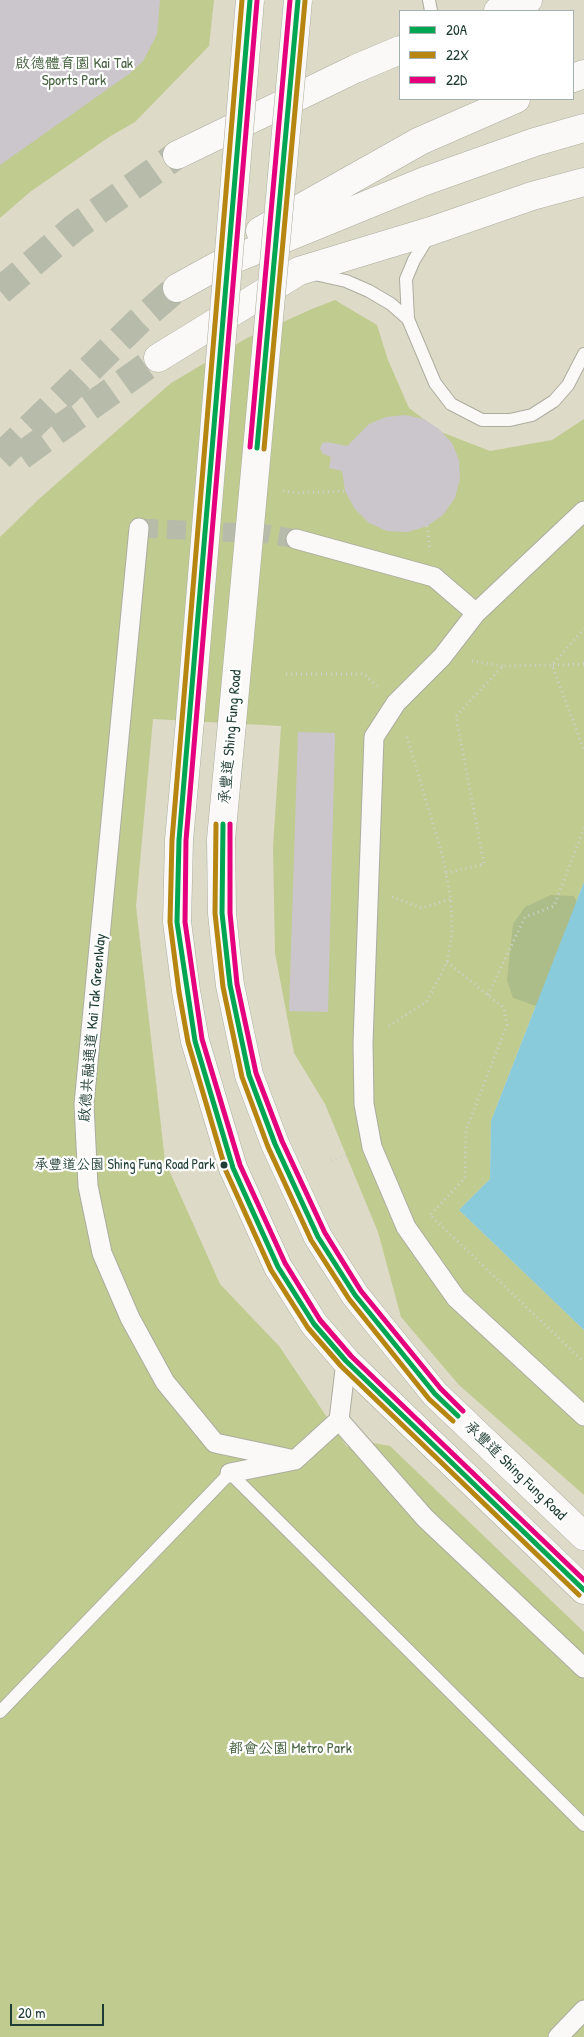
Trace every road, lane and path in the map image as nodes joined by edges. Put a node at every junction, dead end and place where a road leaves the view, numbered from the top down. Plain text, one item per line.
1 (250, 0) edge
2 (298, 0) edge
3 (528, 0) edge
4 (501, 10) edge
5 (399, 50) edge
6 (514, 100) edge
7 (584, 128) edge
8 (176, 155) tunnel mouth
9 (584, 182) edge
10 (431, 231) junction
11 (299, 271) junction
12 (408, 319) junction
13 (584, 354) edge
14 (158, 358) tunnel mouth
15 (282, 491) dead end
16 (345, 491) dead end
17 (584, 511) edge
18 (139, 528) dead end
19 (296, 539) tunnel mouth
20 (476, 613) junction
21 (584, 629) edge
22 (584, 664) edge
23 (552, 665) junction
24 (286, 674) dead end
25 (396, 703) junction
26 (584, 750) edge
27 (584, 828) edge
28 (446, 873) junction
29 (368, 888) junction
30 (451, 899) junction
31 (447, 962) junction
32 (488, 995) junction
33 (363, 1043) junction
34 (346, 1361) junction
35 (584, 1362) edge
36 (584, 1416) edge
37 (339, 1420) junction
38 (295, 1460) junction
39 (230, 1473) junction
40 (584, 1536) edge
41 (584, 1590) edge
42 (584, 1668) edge
43 (0, 1712) edge
44 (584, 1825) edge
45 (584, 2010) edge
46 (558, 2037) edge

1 - 34 main road, bridge
2 - 40 main road, 承豐道 Shing Fung Road, bridge
3 - 4 main road
5 - 8 main road
6 - 7 main road
9 - 10 main road
10 - 11 main road
10 - 12 lane
11 - 12 lane
11 - 14 main road
12 - 13 lane
15 - 16 path
17 - 20 street
18 - 38 street, 啟德共融通道 Kai Tak GreenWay
19 - 20 street
20 - 25 street
21 - 23 path
22 - 23 path
23 - 26 path
23 - 28 path
24 - 25 path
25 - 28 path
25 - 29 street
27 - 32 path
28 - 30 path
29 - 30 path
29 - 33 street
30 - 31 path
31 - 32 path
31 - 33 path
32 - 35 path
33 - 36 street
34 - 37 street
34 - 41 main road
37 - 38 street
37 - 42 street
38 - 39 street
39 - 43 lane
39 - 44 lane
45 - 46 street

